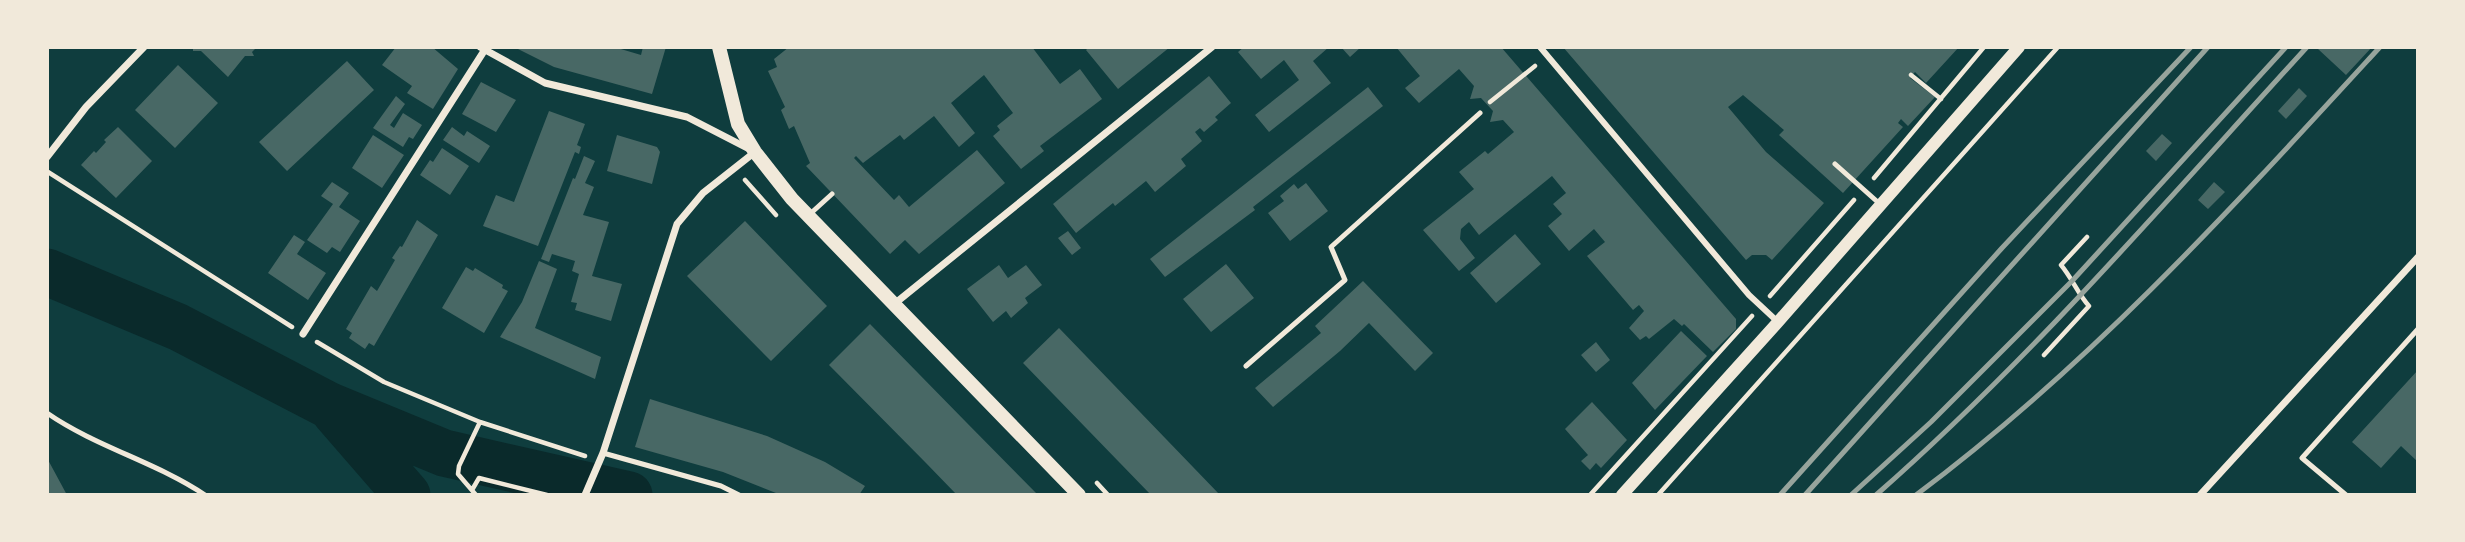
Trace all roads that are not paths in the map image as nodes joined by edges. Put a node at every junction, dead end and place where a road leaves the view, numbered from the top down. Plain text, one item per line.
1 (144, 47) edge
2 (719, 47) edge
3 (1212, 47) edge
4 (1540, 47) edge
5 (2019, 47) edge
6 (482, 49) edge
7 (1480, 113) road end
8 (755, 152) junction
9 (47, 157) edge
10 (1835, 164) dead end
11 (832, 194) dead end
12 (1881, 205) junction
13 (808, 216) junction
14 (2418, 257) edge
15 (893, 305) junction
16 (1778, 322) junction
17 (2418, 329) edge
18 (303, 334) dead end
19 (1246, 366) dead end
20 (47, 413) edge
21 (603, 453) junction
22 (205, 495) edge
23 (585, 495) edge
24 (739, 495) edge
25 (1079, 495) edge
26 (1622, 495) edge
27 (2200, 495) edge
28 (2346, 495) edge

1 - 9 street
2 - 8 main road
3 - 15 street
4 - 16 street
5 - 12 street
6 - 8 street
6 - 18 street
7 - 19 lane
8 - 13 main road
8 - 21 street
10 - 12 lane
11 - 13 lane
12 - 16 street
13 - 15 main road
14 - 27 street
15 - 25 main road
16 - 26 street
17 - 28 lane
20 - 22 lane
21 - 23 street
21 - 24 lane

